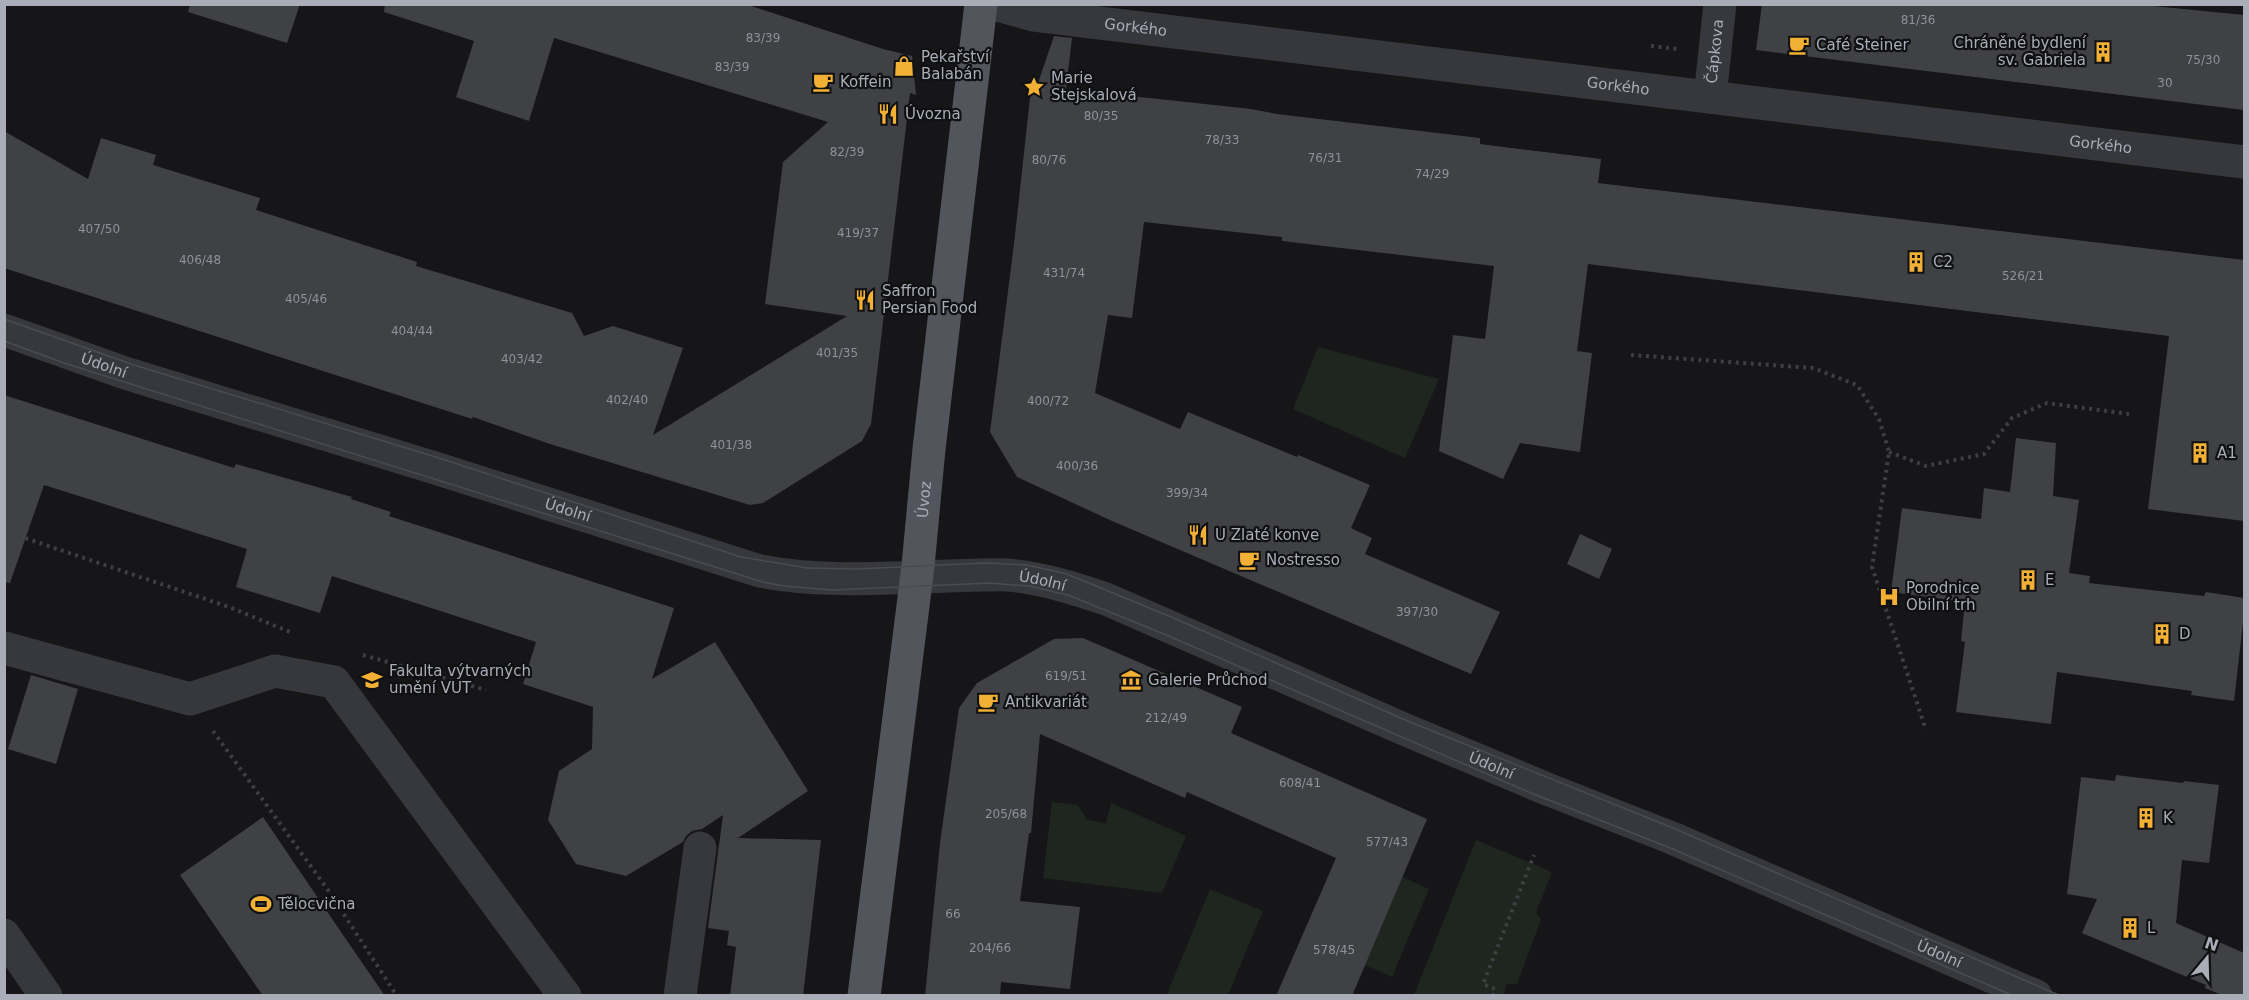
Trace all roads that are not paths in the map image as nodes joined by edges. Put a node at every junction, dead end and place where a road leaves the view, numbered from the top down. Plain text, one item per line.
1 (981, 4) edge
2 (994, 4) edge
3 (1720, 4) edge
4 (1710, 97) junction
5 (2244, 162) edge
6 (4, 330) edge
7 (916, 577) junction
8 (4, 648) edge
9 (700, 848) dead end
10 (4, 935) edge
11 (46, 996) edge
12 (565, 996) edge
13 (680, 996) edge
14 (864, 996) edge
15 (2037, 996) edge

1 - 7 main road, Úvoz
2 - 4 street, Gorkého
3 - 4 street, Čápkova
4 - 5 street, Gorkého
6 - 7 street, Údolní
7 - 14 main road, Úvoz
7 - 15 street, Údolní
8 - 12 street
9 - 13 street
10 - 11 street

